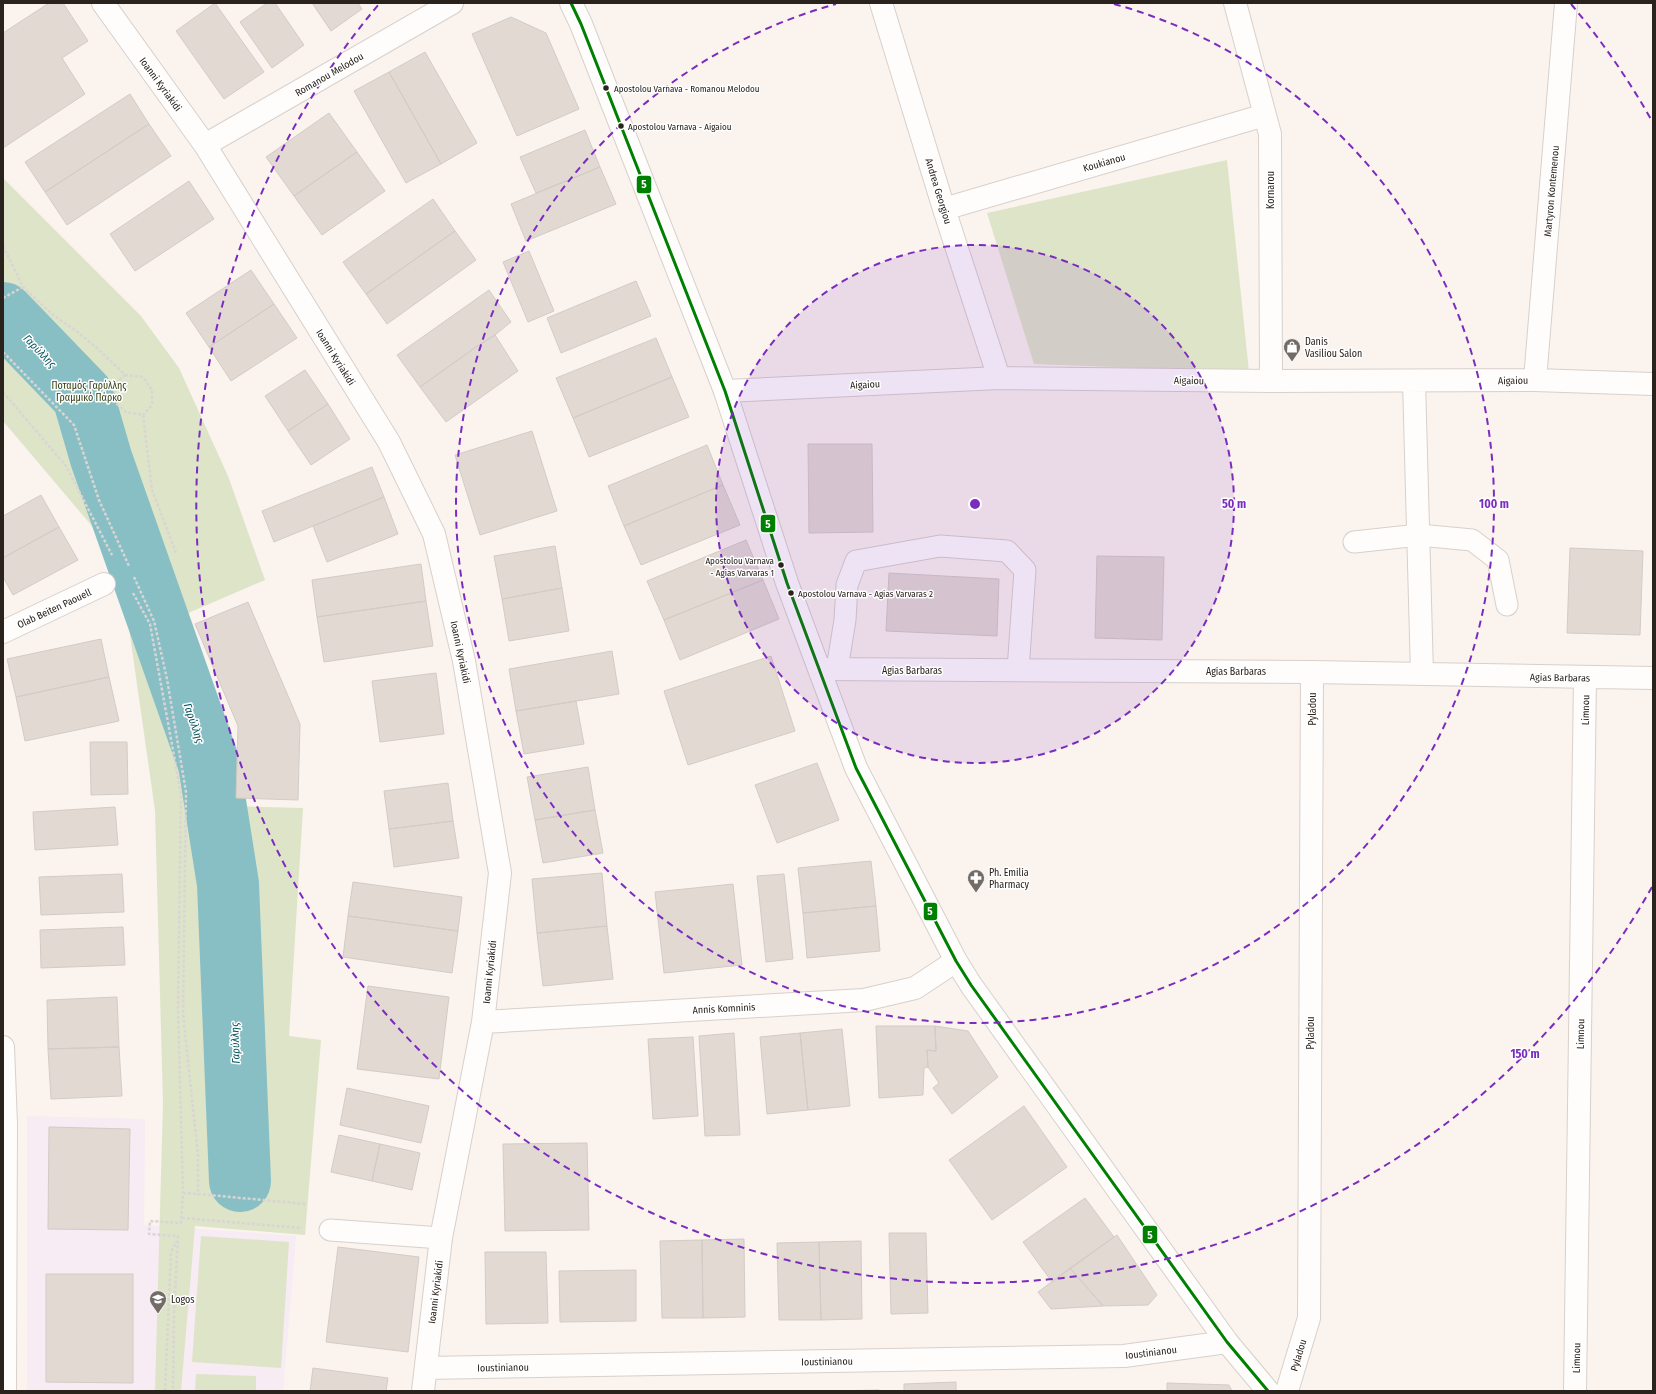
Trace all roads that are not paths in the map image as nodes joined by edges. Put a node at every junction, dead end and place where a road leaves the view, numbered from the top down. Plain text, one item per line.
1 (103, 3) edge
2 (452, 3) edge
3 (571, 3) edge
4 (881, 3) edge
5 (1235, 3) edge
6 (1566, 3) edge
7 (1265, 115) junction
8 (205, 145) junction
9 (944, 209) junction
10 (999, 378) junction
11 (1535, 380) junction
12 (1271, 381) junction
13 (1414, 381) junction
14 (1653, 384) edge
15 (725, 391) junction
16 (1419, 535) junction
17 (1354, 542) dead end
18 (104, 584) dead end
19 (1507, 605) dead end
20 (3, 632) edge
21 (828, 669) junction
22 (1018, 670) junction
23 (1312, 672) junction
24 (1422, 674) junction
25 (1585, 678) junction
26 (1653, 678) edge
27 (956, 961) junction
28 (483, 1022) junction
29 (3, 1047) edge
30 (330, 1230) dead end
31 (441, 1238) junction
32 (1227, 1342) junction
33 (426, 1368) junction
34 (5, 1391) edge
35 (423, 1391) edge
36 (1268, 1391) edge
37 (1287, 1391) edge
38 (1575, 1391) edge

1 - 8 street, Ioanni Kyriakidi
2 - 8 street, Romanou Melodou
3 - 15 street
4 - 9 street, Andrea Georgiou
5 - 7 street, Kornarou
6 - 11 street, Martyron Kontemenou
7 - 9 street, Koukianou
7 - 12 street, Kornarou
8 - 28 street, Ioanni Kyriakidi
9 - 10 street, Andrea Georgiou
10 - 12 street, Aigaiou
10 - 15 street, Aigaiou
11 - 13 street, Aigaiou
11 - 14 street, Aigaiou
12 - 13 street, Aigaiou
13 - 16 street
15 - 21 street
16 - 17 lane
16 - 19 lane
16 - 24 street
18 - 20 street, Olab Beiten Paouell
21 - 22 street, Agias Barbaras
21 - 22 lane
21 - 27 street
22 - 23 street, Agias Barbaras
23 - 24 street, Agias Barbaras
23 - 37 street, Pyladou
24 - 25 street, Agias Barbaras
25 - 26 street, Agias Barbaras
25 - 38 street, Limnou
27 - 28 street, Annis Komninis
27 - 32 street
28 - 31 street, Ioanni Kyriakidi
29 - 34 street
30 - 31 lane
31 - 33 street, Ioanni Kyriakidi
32 - 33 street, Ioustinianou
32 - 36 street
33 - 35 street, Ioanni Kyriakidi

